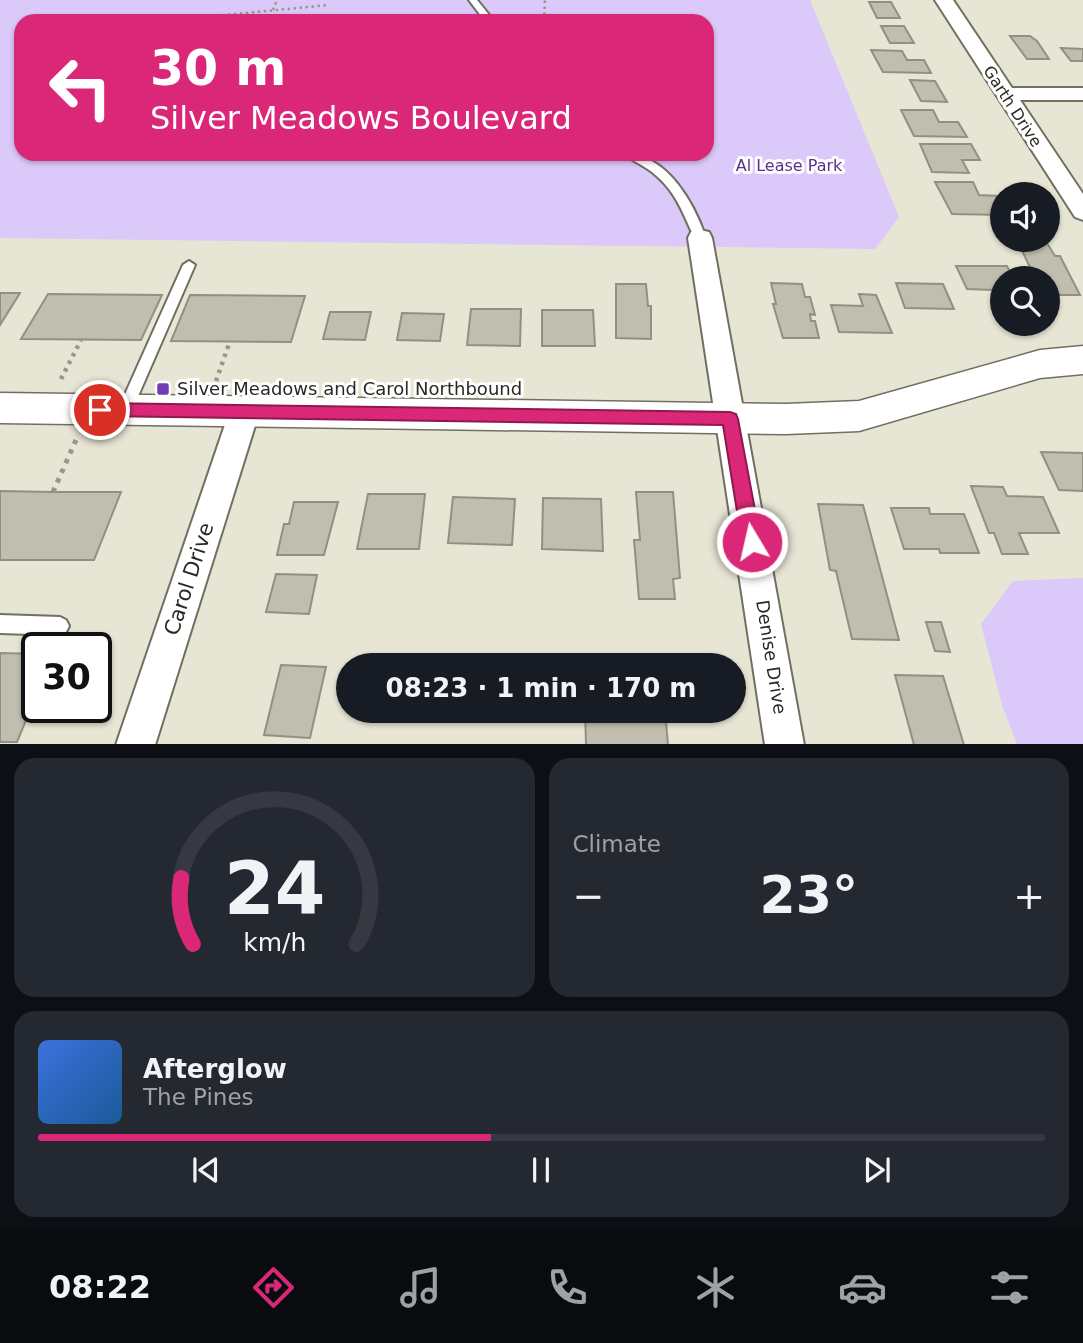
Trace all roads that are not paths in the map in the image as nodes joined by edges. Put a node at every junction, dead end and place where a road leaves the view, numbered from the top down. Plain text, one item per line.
1 (473, 0) edge
2 (944, 0) edge
3 (484, 14) edge
4 (1005, 94) junction
5 (1083, 94) edge
6 (642, 161) edge
7 (1083, 212) edge
8 (700, 239) joint
9 (189, 265) dead end
10 (1083, 360) edge
11 (0, 408) edge
12 (125, 410) junction
13 (244, 413) junction
14 (730, 419) junction
15 (0, 624) edge
16 (60, 626) dead end
17 (135, 744) edge
18 (785, 744) edge

1 - 3 lane
2 - 4 street, Garth Drive
4 - 5 street
4 - 7 street, Garth Drive
6 - 8 lane
8 - 14 street, Denise Drive
9 - 12 lane
10 - 14 street
11 - 12 street
12 - 13 street
13 - 14 street
13 - 17 street, Carol Drive
14 - 18 street, Denise Drive
15 - 16 lane

